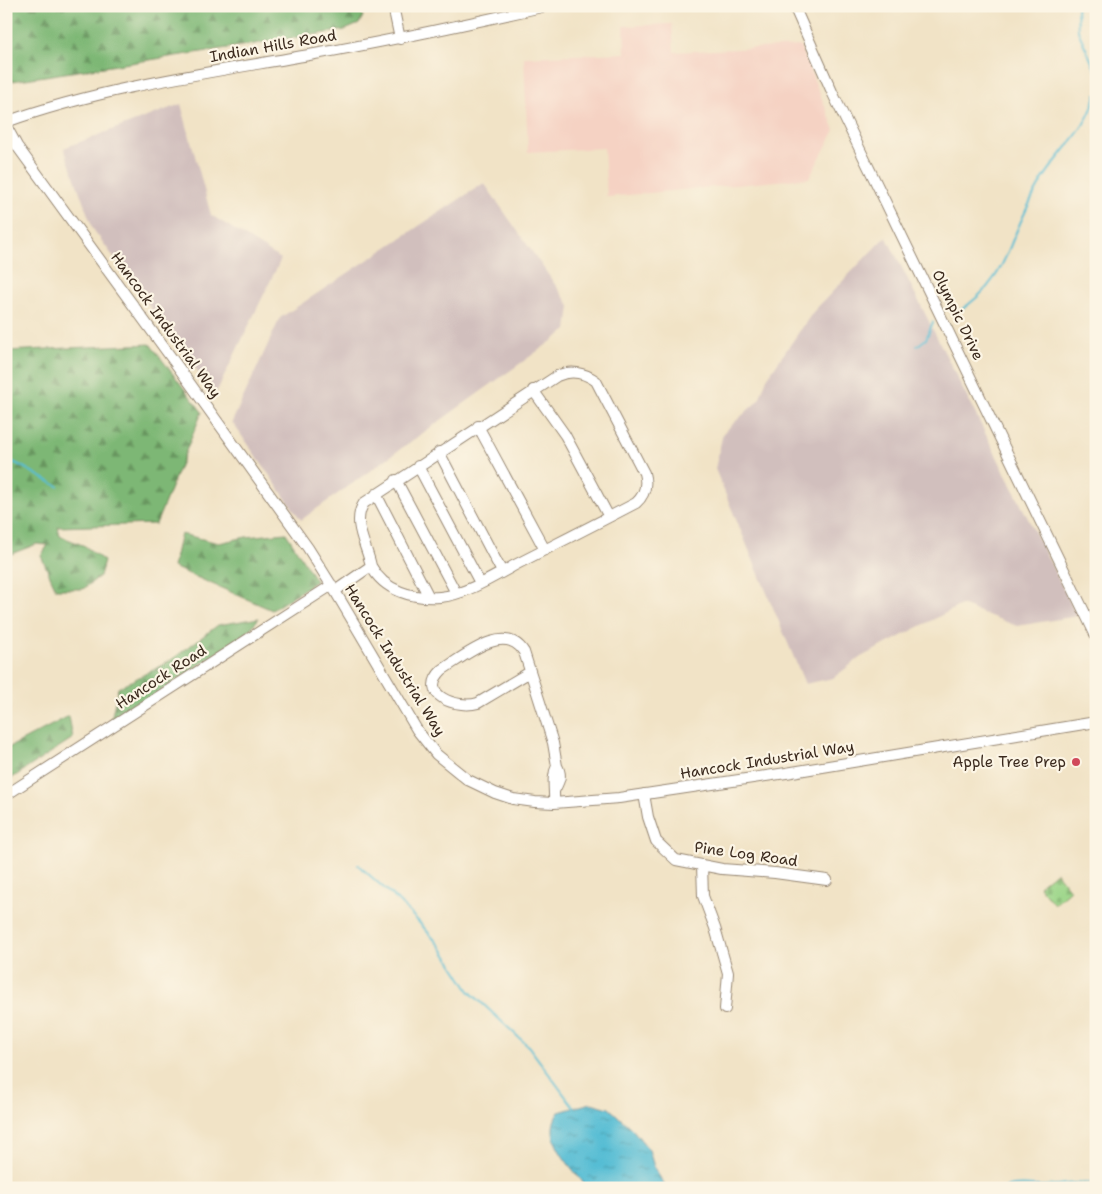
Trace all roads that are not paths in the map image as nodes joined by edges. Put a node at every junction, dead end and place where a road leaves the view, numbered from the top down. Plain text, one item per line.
1 (393, 6) edge
2 (546, 6) edge
3 (794, 6) edge
4 (400, 39) junction
5 (6, 122) edge
6 (6, 126) edge
7 (533, 390) junction
8 (478, 426) junction
9 (439, 452) junction
10 (418, 466) junction
11 (396, 480) junction
12 (376, 494) junction
13 (608, 517) junction
14 (545, 550) junction
15 (371, 566) junction
16 (502, 572) junction
17 (480, 583) junction
18 (333, 588) junction
19 (456, 593) junction
20 (429, 597) junction
21 (1096, 636) edge
22 (530, 672) junction
23 (1096, 722) edge
24 (644, 794) junction
25 (6, 795) edge
26 (554, 803) junction
27 (702, 864) junction
28 (827, 880) dead end
29 (725, 1009) dead end

1 - 4 street
2 - 4 street, Indian Hills Road
3 - 21 street, Olympic Drive
4 - 5 street, Indian Hills Road
6 - 18 street, Hancock Industrial Way
7 - 8 street
7 - 13 street
7 - 13 street
8 - 9 street
8 - 14 street
9 - 10 street
9 - 16 street
10 - 11 street
10 - 17 street
11 - 12 street
11 - 19 street
12 - 15 street
12 - 20 street
13 - 14 street
14 - 16 street
15 - 18 street, Hancock Road
15 - 20 street
16 - 17 street
17 - 19 street
18 - 25 street, Hancock Road
18 - 26 street, Hancock Industrial Way
19 - 20 street
22 - 22 street
22 - 26 street
23 - 24 street, Hancock Industrial Way
24 - 26 street, Hancock Industrial Way
24 - 27 street, Pine Log Road
27 - 28 street, Pine Log Road
27 - 29 street

